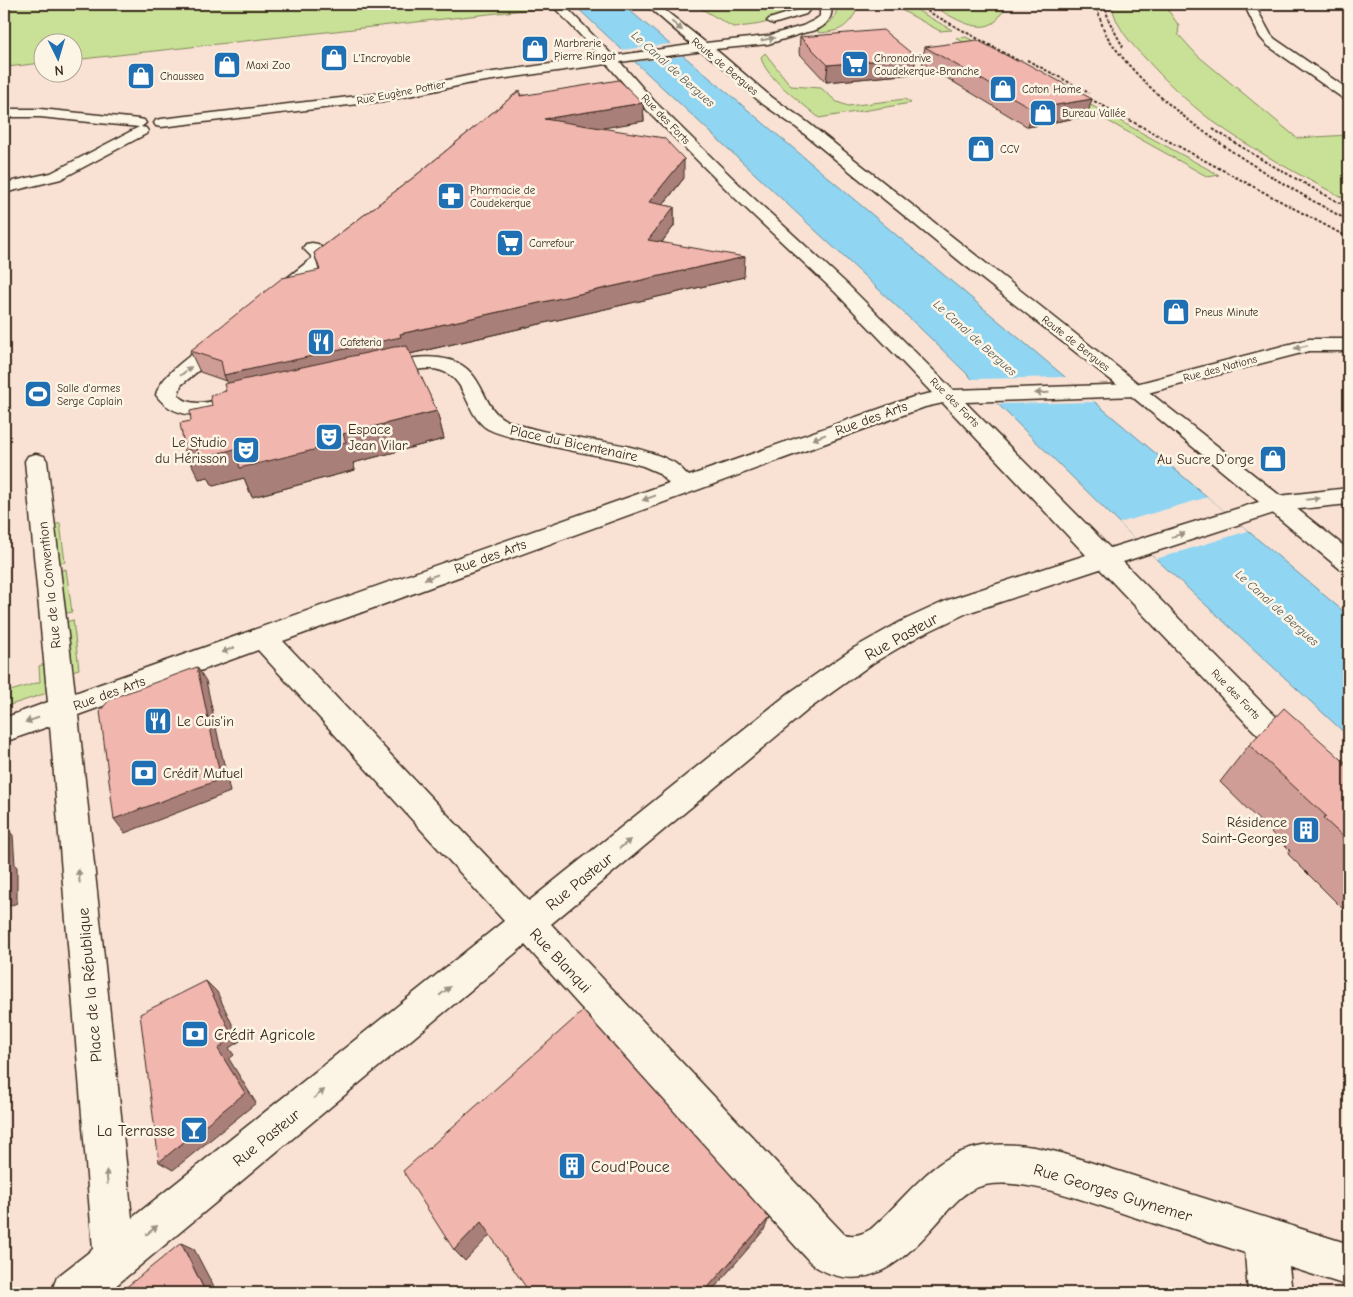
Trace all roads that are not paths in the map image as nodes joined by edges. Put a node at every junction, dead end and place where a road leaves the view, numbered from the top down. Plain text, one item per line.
1 (556, 4) edge
2 (651, 4) edge
3 (808, 4) edge
4 (825, 4) edge
5 (1249, 4) edge
6 (769, 23) dead end
7 (740, 30) dead end
8 (720, 36) junction
9 (730, 44) junction
10 (704, 48) junction
11 (741, 55) dead end
12 (618, 58) junction
13 (761, 78) dead end
14 (1349, 96) edge
15 (4, 113) edge
16 (802, 124) junction
17 (140, 127) junction
18 (4, 188) edge
19 (312, 248) dead end
20 (262, 308) edge
21 (239, 327) edge
22 (1349, 344) edge
23 (362, 375) edge
24 (1136, 390) junction
25 (978, 395) joint
26 (949, 396) junction
27 (257, 399) edge
28 (36, 461) dead end
29 (685, 485) junction
30 (1349, 496) edge
31 (1278, 504) junction
32 (1118, 554) junction
33 (1349, 563) edge
34 (262, 638) junction
35 (63, 710) junction
36 (4, 730) edge
37 (1349, 805) edge
38 (527, 924) junction
39 (1265, 1238) junction
40 (872, 1253) joint
41 (115, 1260) junction
42 (1349, 1265) edge
43 (74, 1293) edge
44 (1270, 1293) edge

1 - 12 main road, Rue des Forts
2 -> 10 main road, Route de Bergues
3 - 6 main road
9 -> 4 main road, Rue Eugène Pottier
5 - 14 main road
7 - 8 main road
8 - 9 main road, Route de Bergues
8 - 10 main road
9 - 10 main road, Rue Eugène Pottier
9 - 11 main road, Route de Bergues
10 - 12 main road, Rue Eugène Pottier
10 - 16 main road, Route de Bergues
12 - 17 main road, Rue Eugène Pottier
12 - 26 main road, Rue des Forts
13 - 16 main road, Route de Bergues
15 - 17 main road
16 - 24 main road, Route de Bergues
17 - 18 main road, Rue Eugène Pottier
19 - 20 main road
27 -> 21 main road
22 -> 24 main road, Rue des Nations
23 - 29 main road, Place du Bicentenaire
24 -> 25 main road, Rue des Nations
24 - 31 main road, Route de Bergues
25 - 26 main road, Rue des Arts
26 -> 29 main road, Rue des Arts
26 - 32 main road, Rue des Forts
28 - 35 main road, Rue de la Convention
29 -> 34 main road, Rue des Arts
31 -> 30 main road, Rue Pasteur
32 -> 31 main road, Rue Pasteur
31 - 33 main road, Route de Bergues
32 - 37 main road, Rue des Forts
38 -> 32 main road, Rue Pasteur
34 -> 35 main road, Rue des Arts
34 - 38 main road, Rue Blanqui
35 -> 36 main road, Rue des Arts
41 -> 35 main road, Place de la République
38 - 40 main road, Rue Blanqui
41 -> 38 main road, Rue Pasteur
39 - 40 main road, Rue Georges Guynemer
39 - 42 main road, Rue Georges Guynemer
39 - 44 main road
41 - 43 main road, Rue Pasteur

